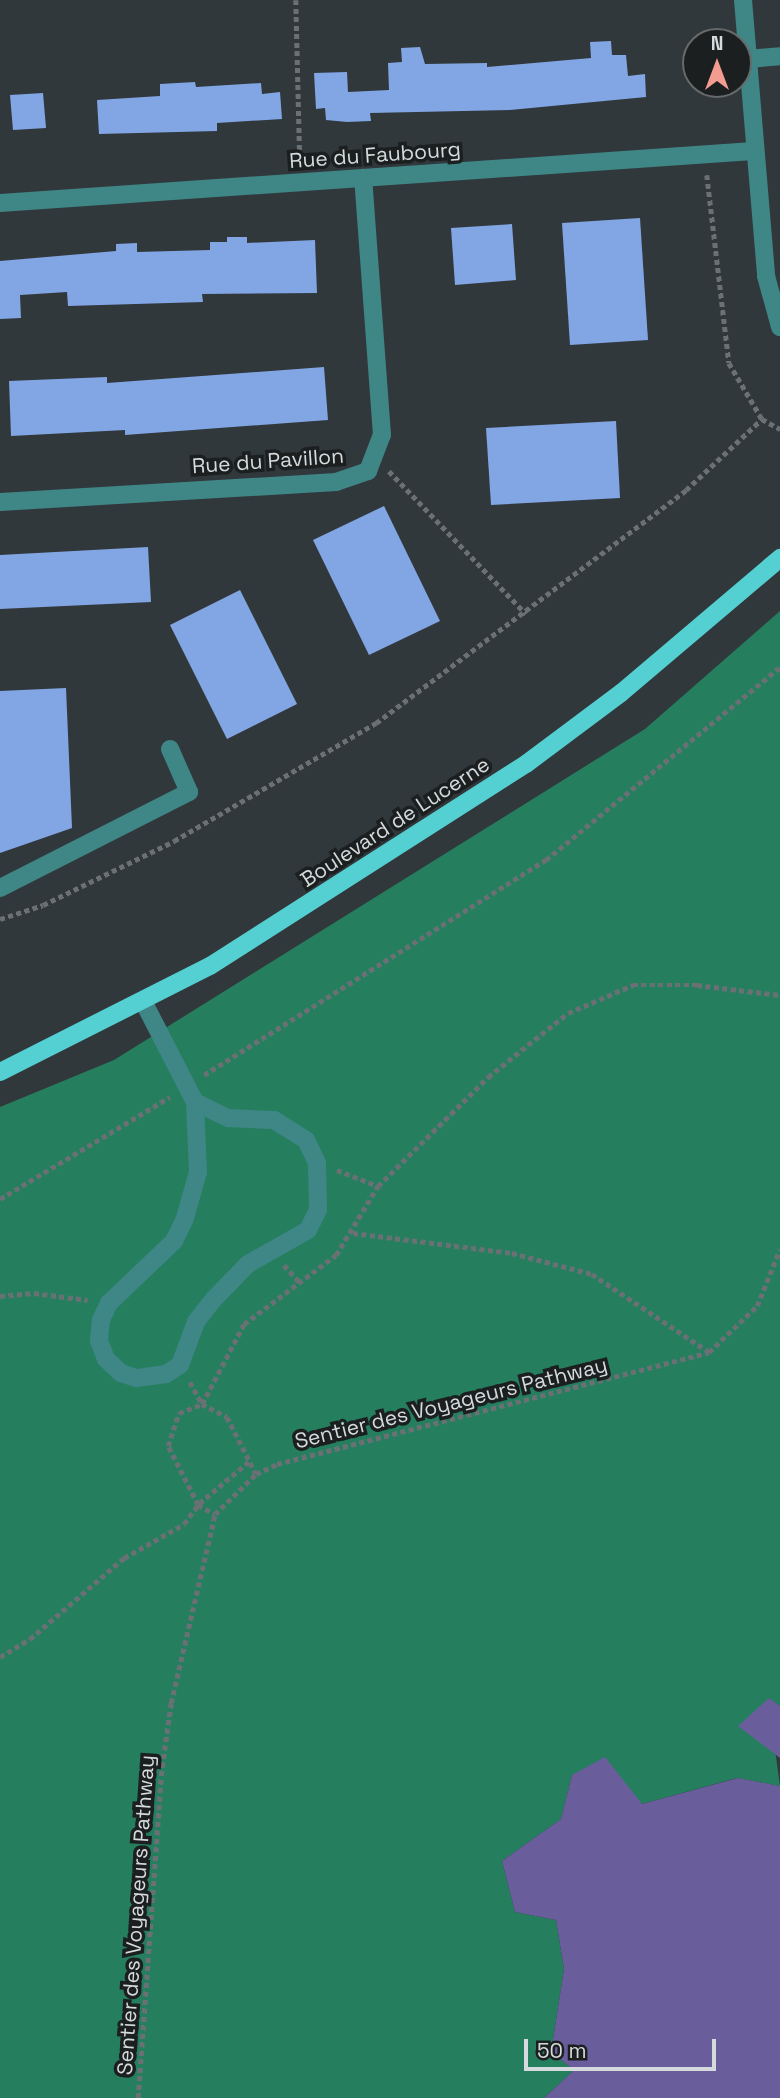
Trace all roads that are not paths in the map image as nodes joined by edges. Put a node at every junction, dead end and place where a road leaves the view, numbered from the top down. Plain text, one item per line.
1 (743, 0) edge
2 (745, 28) edge
3 (780, 56) edge
4 (752, 59) edge
5 (750, 98) edge
6 (753, 150) junction
7 (363, 178) junction
8 (0, 202) edge
9 (780, 327) edge
10 (0, 502) edge
11 (780, 558) edge
12 (170, 748) dead end
13 (0, 888) edge
14 (143, 1001) junction
15 (0, 1072) edge
16 (191, 1094) junction

1 - 2 street
3 - 4 street
5 - 6 street
6 - 7 street, Rue du Faubourg
6 - 9 street
7 - 8 street, Rue du Faubourg
7 - 10 street, Rue du Pavillon
11 - 14 main road, Boulevard de Lucerne
12 - 13 street
14 - 15 main road, Boulevard de Lucerne
14 - 16 street
16 - 16 street

